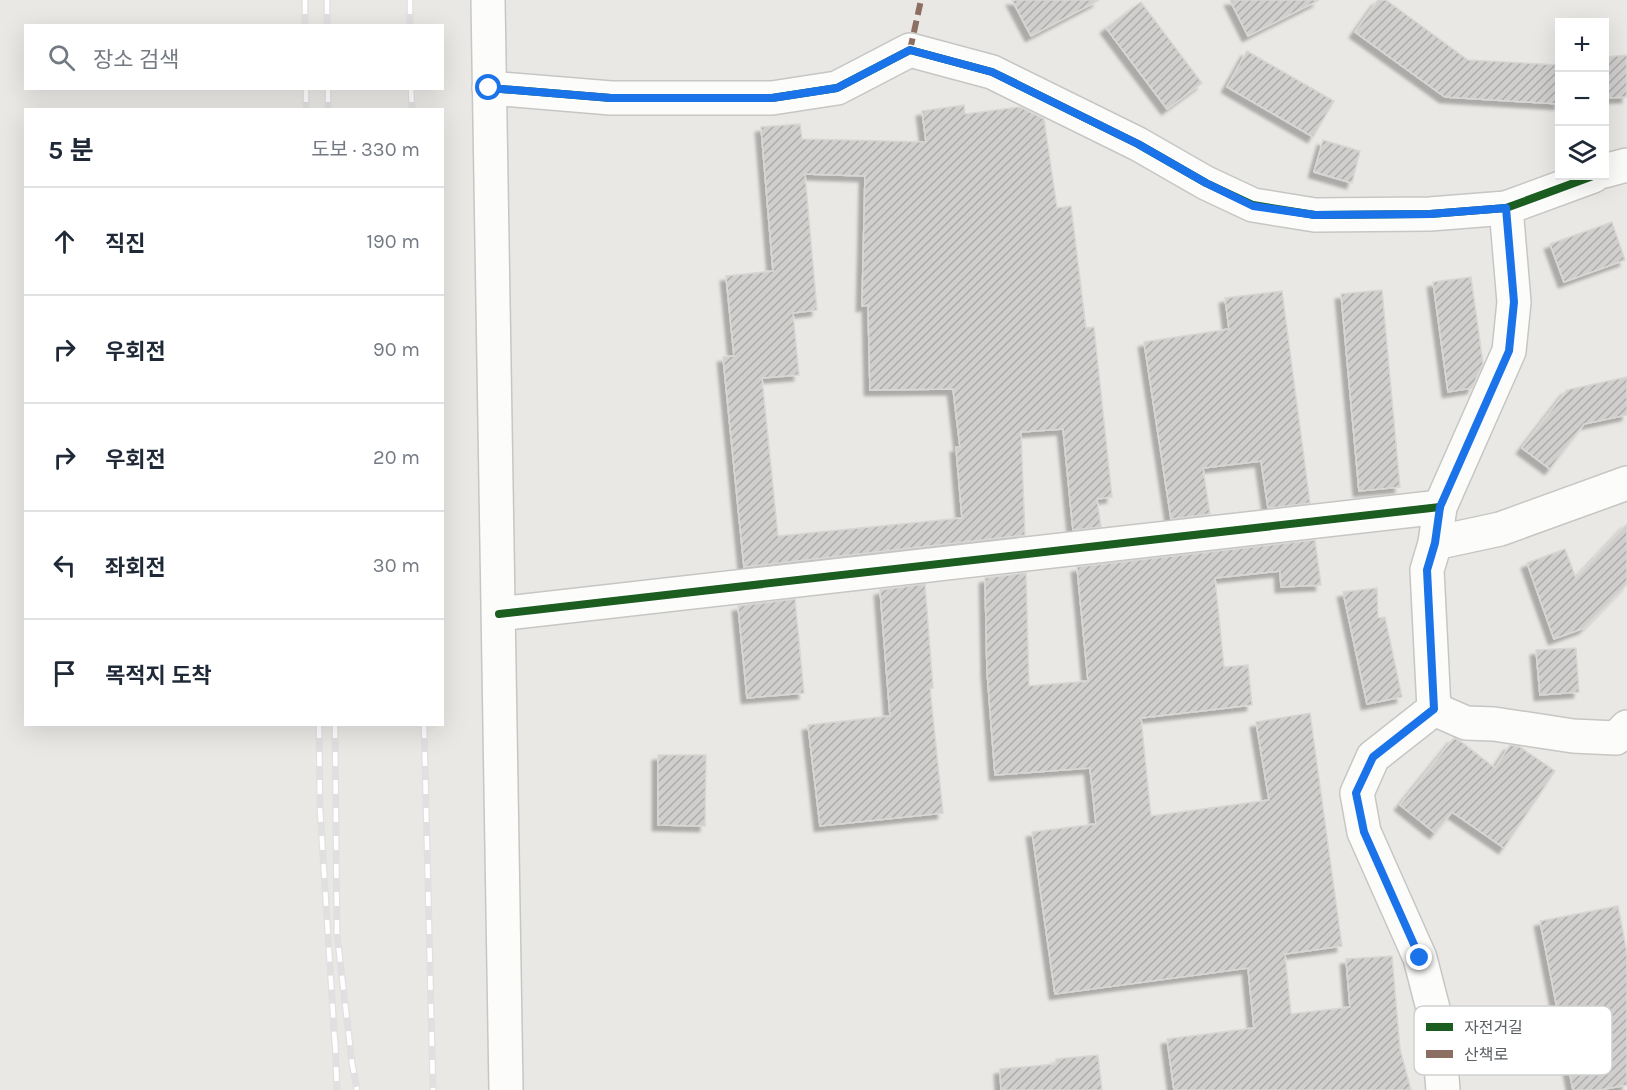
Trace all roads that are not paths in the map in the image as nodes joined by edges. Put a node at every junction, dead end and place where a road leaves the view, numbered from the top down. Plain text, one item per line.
1 (488, 0) edge
2 (489, 88) junction
3 (1627, 165) edge
4 (1609, 170) edge
5 (1582, 180) edge
6 (1506, 208) junction
7 (1627, 483) edge
8 (1440, 507) junction
9 (1435, 543) junction
10 (499, 614) junction
11 (1434, 709) junction
12 (1627, 727) edge
13 (1432, 1006) edge
14 (1442, 1075) edge
15 (506, 1090) edge
16 (1443, 1090) edge

1 - 2 street
2 - 6 street
2 - 10 street
3 - 4 street
5 - 6 street
6 - 8 street
7 - 9 street
8 - 9 street
8 - 10 street
9 - 11 street
10 - 15 street
11 - 12 street
11 - 13 street
14 - 16 street

